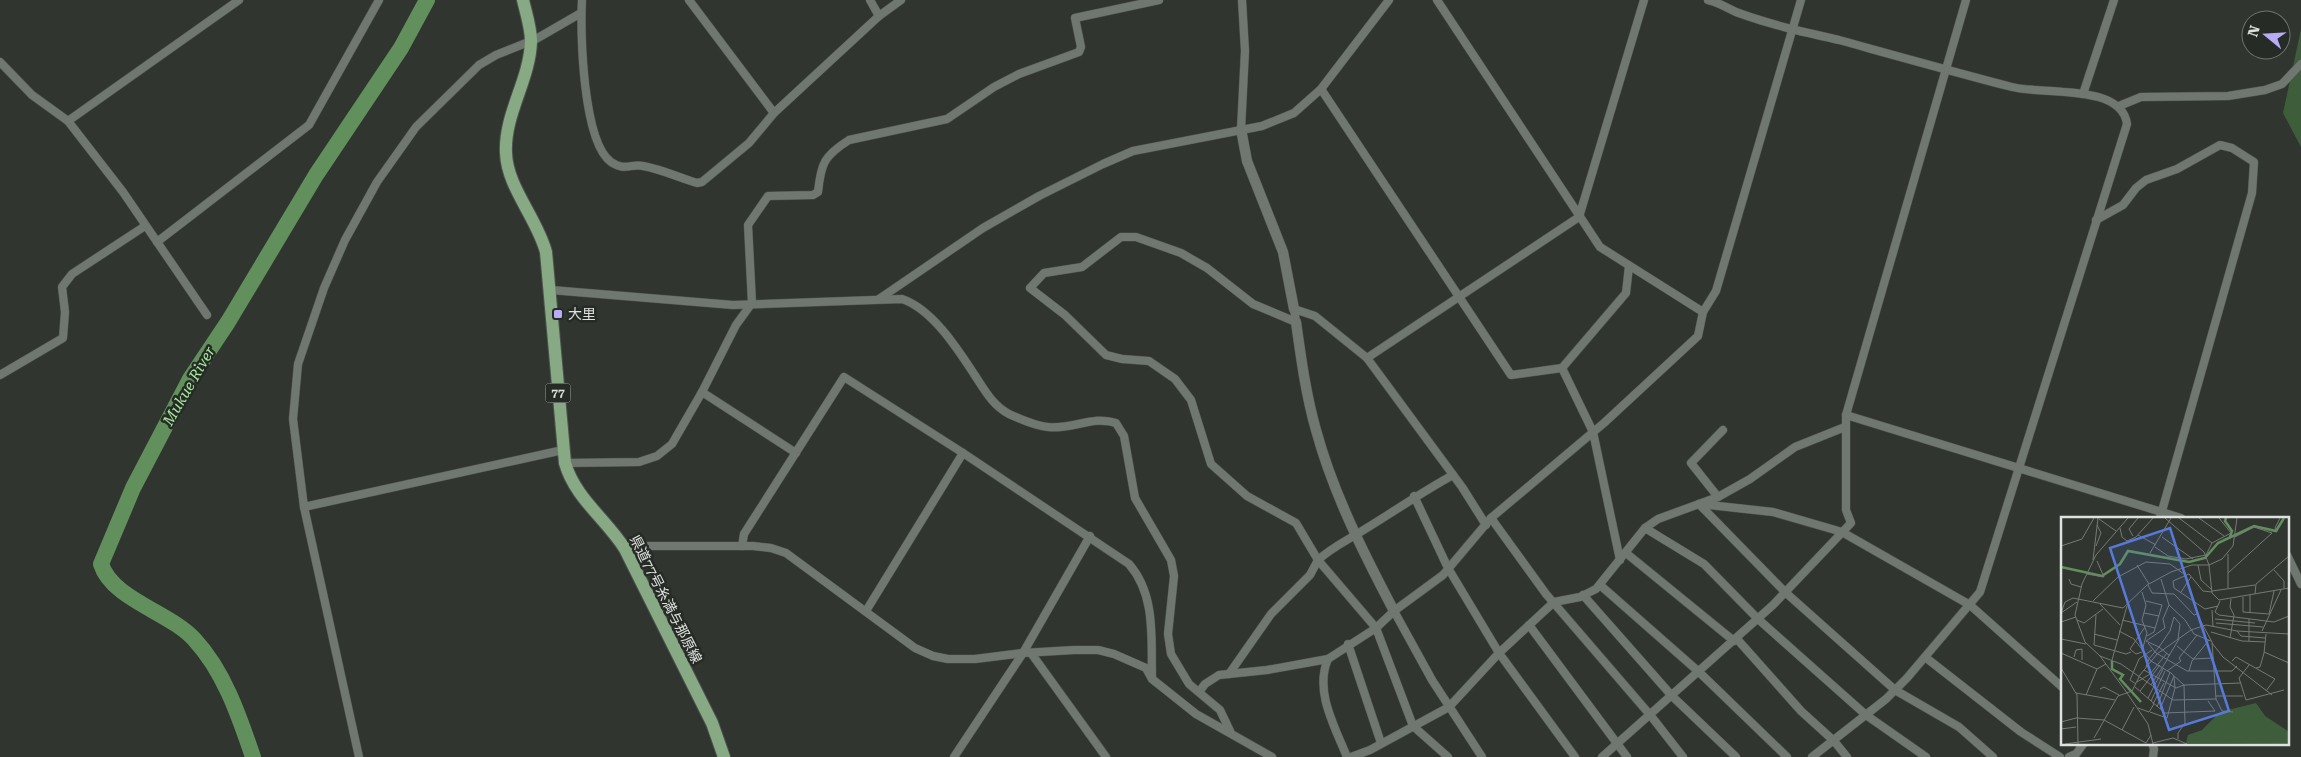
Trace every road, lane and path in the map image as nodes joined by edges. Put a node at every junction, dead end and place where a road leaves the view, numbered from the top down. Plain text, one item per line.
1 (239, 0) edge
2 (379, 0) edge
3 (523, 0) edge
4 (582, 0) edge
5 (689, 0) edge
6 (870, 0) edge
7 (900, 0) edge
8 (1158, 0) edge
9 (1242, 0) edge
10 (1389, 0) edge
11 (1437, 0) edge
12 (1644, 0) edge
13 (1708, 0) edge
14 (1801, 0) edge
15 (1966, 0) edge
16 (2114, 0) edge
17 (581, 12) junction
18 (879, 16) junction
19 (1792, 29) junction
20 (531, 40) junction
21 (0, 62) edge
22 (2301, 64) edge
23 (1946, 71) junction
24 (1321, 89) junction
25 (2083, 94) junction
26 (2119, 106) junction
27 (774, 113) junction
28 (68, 121) junction
29 (1241, 129) junction
30 (1579, 217) junction
31 (2096, 220) junction
32 (145, 226) junction
33 (157, 242) junction
34 (1629, 266) junction
35 (551, 290) junction
36 (1460, 296) junction
37 (878, 298) junction
38 (752, 303) junction
39 (1294, 310) junction
40 (1703, 312) junction
41 (207, 314) dead end
42 (1296, 322) junction
43 (1367, 358) junction
44 (1562, 368) junction
45 (0, 375) edge
46 (702, 392) junction
47 (1846, 415) junction
48 (1846, 427) junction
49 (1724, 430) dead end
50 (1593, 432) junction
51 (796, 453) junction
52 (963, 453) junction
53 (564, 457) junction
54 (2019, 469) junction
55 (1453, 474) junction
56 (1414, 496) junction
57 (1718, 497) junction
58 (1699, 504) junction
59 (304, 507) junction
60 (2161, 515) edge
61 (2174, 517) edge
62 (1488, 522) junction
63 (1645, 528) junction
64 (1842, 532) junction
65 (1356, 534) junction
66 (1090, 536) junction
67 (742, 546) junction
68 (626, 549) junction
69 (1626, 552) junction
70 (2288, 556) edge
71 (1318, 560) junction
72 (1620, 560) junction
73 (1448, 568) junction
74 (2301, 584) edge
75 (1600, 585) junction
76 (1785, 592) junction
77 (1583, 595) junction
78 (1554, 602) junction
79 (1970, 605) junction
80 (866, 611) junction
81 (1394, 611) junction
82 (1758, 619) junction
83 (1529, 625) junction
84 (1376, 628) junction
85 (1736, 640) junction
86 (1348, 644) junction
87 (1027, 653) junction
88 (1498, 653) junction
89 (1925, 658) junction
90 (1328, 659) junction
91 (1699, 672) junction
92 (1229, 674) junction
93 (1152, 679) junction
94 (2061, 686) edge
95 (1895, 690) junction
96 (1199, 692) junction
97 (1672, 696) junction
98 (1450, 707) junction
99 (1866, 715) junction
100 (1651, 716) junction
101 (1412, 726) junction
102 (1230, 731) junction
103 (1834, 741) junction
104 (1381, 743) junction
105 (2083, 744) edge
106 (2152, 744) edge
107 (1618, 746) junction
108 (358, 757) edge
109 (724, 757) edge
110 (954, 757) edge
111 (1106, 757) edge
112 (1272, 757) edge
113 (1347, 757) edge
114 (1351, 757) edge
115 (1448, 757) edge
116 (1482, 757) edge
117 (1575, 757) edge
118 (1602, 757) edge
119 (1627, 757) edge
120 (1682, 757) edge
121 (1736, 757) edge
122 (1787, 757) edge
123 (1812, 757) edge
124 (1847, 757) edge
125 (1926, 757) edge
126 (1993, 757) edge
127 (2060, 757) edge
128 (2069, 757) edge
129 (2153, 757) edge

1 - 28 street
2 - 33 street
3 - 20 main road, 県道77号糸満与那原線 / 77
4 - 17 street
5 - 27 street
6 - 18 street
7 - 18 street
8 - 38 street
9 - 29 street
10 - 24 street
11 - 30 street
12 - 30 street
13 - 19 street
14 - 19 street
15 - 23 street
16 - 25 street
17 - 20 street
17 - 27 street
18 - 27 street
19 - 23 street
19 - 40 street
20 - 35 main road, 県道77号糸満与那原線 / 77
20 - 59 street
21 - 28 street
22 - 26 street
23 - 25 street
23 - 47 street
24 - 29 street
24 - 36 street
25 - 26 street
26 - 31 street
28 - 32 street
29 - 37 street
29 - 39 street
30 - 34 street
30 - 36 street
31 - 54 street
31 - 60 street
32 - 33 street
32 - 45 street
33 - 41 street
34 - 40 street
34 - 44 street
35 - 38 street
35 - 53 main road, 県道77号糸満与那原線 / 77
36 - 43 street
36 - 44 street
37 - 38 street
37 - 96 street
38 - 46 street
39 - 42 street
39 - 43 street
40 - 50 street
42 - 65 street
42 - 71 street
43 - 55 street
44 - 50 street
46 - 51 street
46 - 53 street
47 - 48 street
47 - 54 street
48 - 57 street
48 - 64 street
49 - 57 street
50 - 62 street
50 - 72 street
51 - 52 street
51 - 67 street
52 - 66 street
52 - 80 street
53 - 59 street
53 - 68 main road, 県道77号糸満与那原線 / 77
54 - 60 street
54 - 79 street
55 - 56 street
55 - 62 street
56 - 65 street
56 - 73 street
57 - 58 street
58 - 63 street
58 - 64 street
58 - 76 street
59 - 108 street
60 - 61 street
62 - 73 street
62 - 78 street
63 - 69 street
63 - 82 street
64 - 76 street
64 - 79 street
65 - 71 street
65 - 81 street
66 - 87 street
66 - 93 street
67 - 68 street
67 - 80 street
68 - 109 main road, 県道77号糸満与那原線 / 77
69 - 72 street
69 - 85 street
70 - 74 street
71 - 84 street
71 - 92 street
72 - 75 street
73 - 81 street
73 - 88 street
75 - 77 street
75 - 91 street
76 - 82 street
76 - 95 street
77 - 78 street
77 - 97 street
78 - 83 street
78 - 100 street
79 - 89 street
79 - 94 street
80 - 87 street
81 - 84 street
81 - 98 street
82 - 85 street
82 - 99 street
83 - 88 street
83 - 107 street
84 - 86 street
84 - 101 street
85 - 91 street
85 - 103 street
86 - 90 street
86 - 104 street
87 - 93 street
87 - 110 street
87 - 111 street
88 - 98 street
88 - 117 street
89 - 95 street
89 - 127 street
90 - 92 street
90 - 113 street
91 - 97 street
91 - 122 street
92 - 96 street
93 - 102 street
95 - 99 street
95 - 126 street
96 - 102 street
97 - 100 street
97 - 121 street
98 - 101 street
98 - 116 street
99 - 103 street
99 - 125 street
100 - 107 street
100 - 120 street
101 - 104 street
101 - 115 street
102 - 112 street
103 - 123 street
103 - 124 street
104 - 114 street
105 - 128 street
106 - 129 street
107 - 118 street
107 - 119 street

